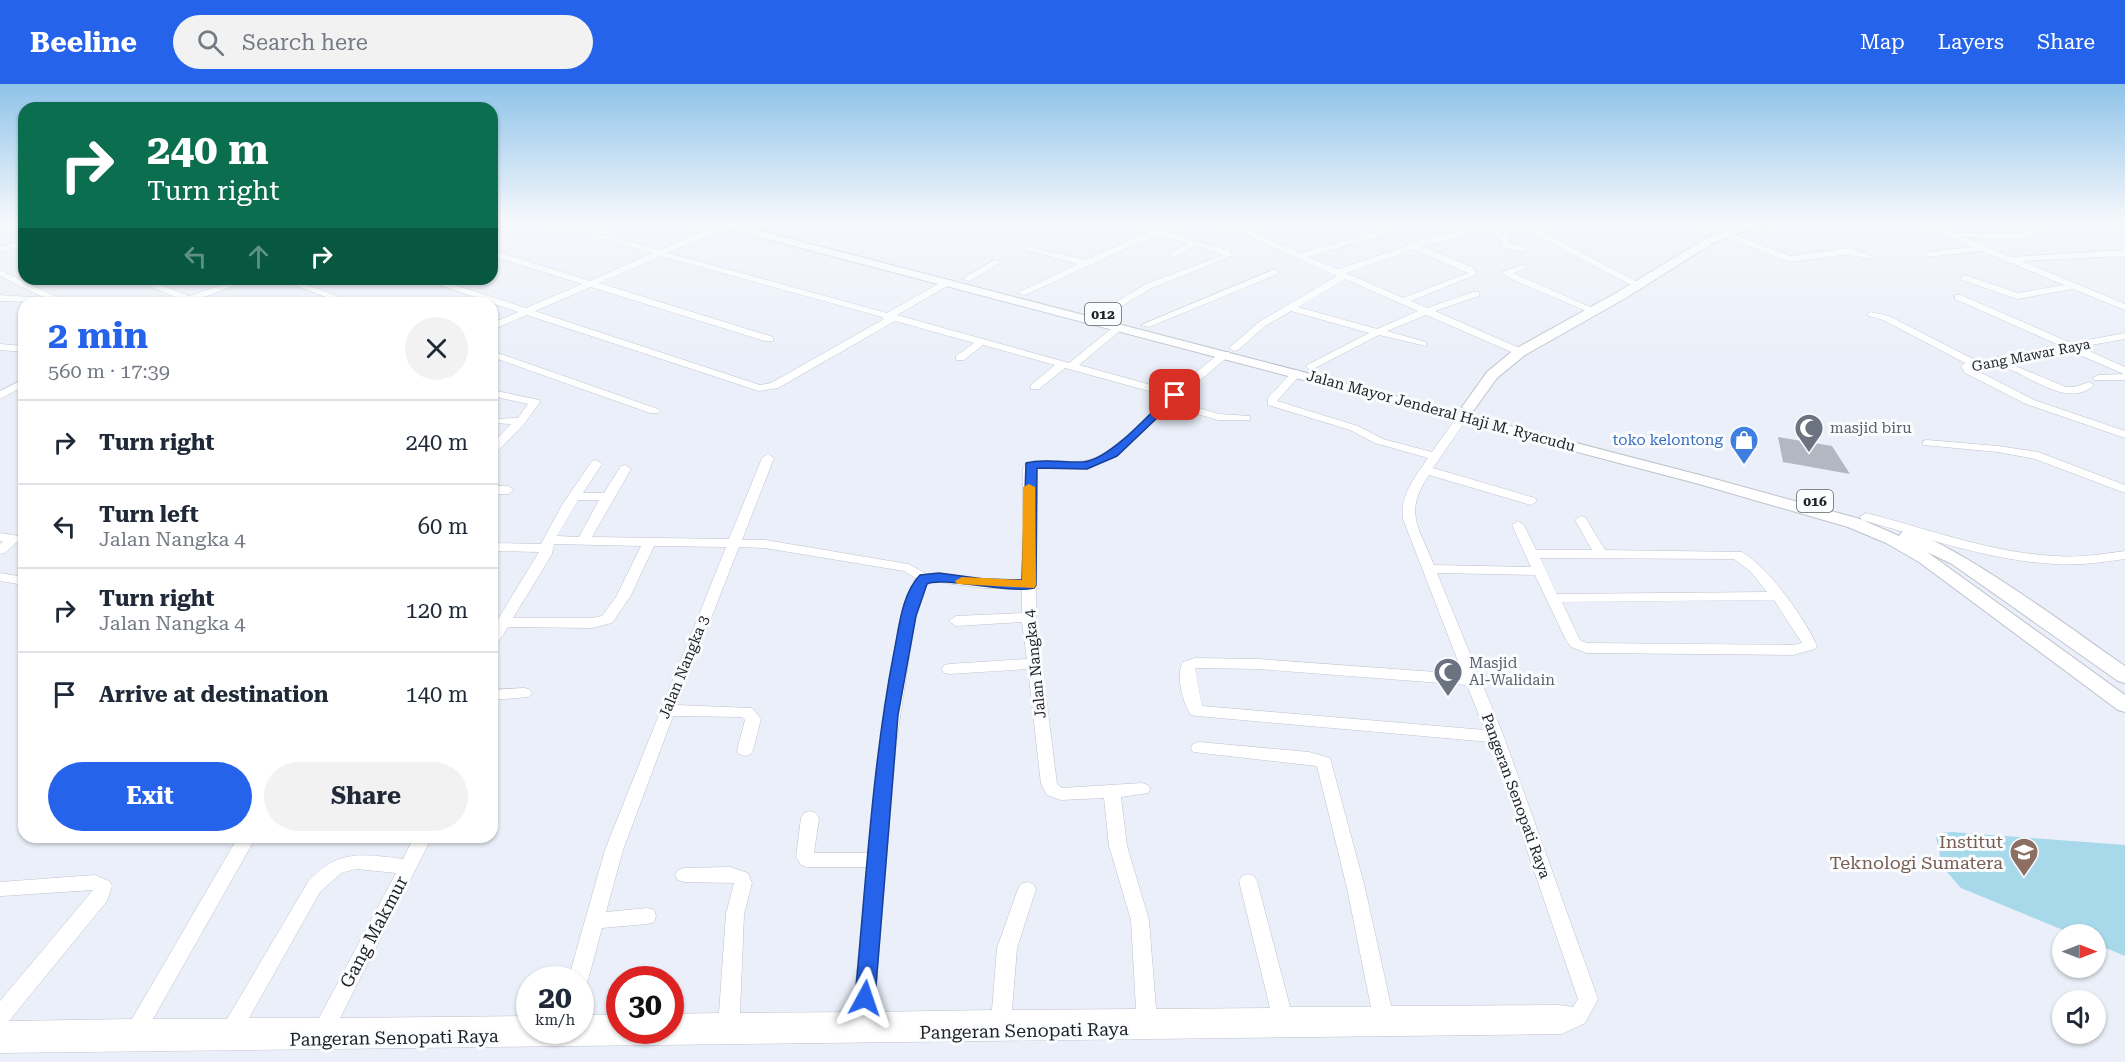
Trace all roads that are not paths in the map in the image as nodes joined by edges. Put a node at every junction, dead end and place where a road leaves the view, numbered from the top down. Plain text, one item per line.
1 (535, 267) edge
2 (629, 267) edge
3 (709, 267) edge
4 (891, 267) edge
5 (915, 267) edge
6 (989, 267) edge
7 (1077, 267) edge
8 (1200, 267) edge
9 (1327, 267) edge
10 (1358, 267) edge
11 (1463, 267) edge
12 (1525, 267) dead end
13 (1603, 267) edge
14 (1666, 267) edge
15 (2026, 267) edge
16 (1275, 272) dead end
17 (0, 273) edge
18 (1342, 273) junction
19 (1965, 278) dead end
20 (967, 279) junction
21 (18, 282) edge
22 (948, 282) junction
23 (590, 284) junction
24 (25, 285) edge
25 (153, 285) edge
26 (233, 285) edge
27 (300, 285) edge
28 (445, 285) edge
29 (1638, 285) junction
30 (2073, 286) junction
31 (1022, 293) junction
32 (1476, 294) dead end
33 (50, 297) edge
34 (183, 297) edge
35 (203, 297) edge
36 (334, 297) edge
37 (481, 297) edge
38 (1959, 297) dead end
39 (0, 298) edge
40 (2125, 299) edge
41 (18, 300) edge
42 (1047, 300) junction
43 (2108, 300) junction
44 (18, 301) edge
45 (1403, 301) junction
46 (498, 303) edge
47 (1288, 307) junction
48 (2125, 307) edge
49 (1078, 308) junction
50 (0, 309) edge
51 (1593, 311) junction
52 (526, 312) junction
53 (1062, 312) junction
54 (1426, 312) junction
55 (1103, 314) junction
56 (1871, 315) dead end
57 (890, 317) junction
58 (1088, 319) junction
59 (498, 324) edge
60 (1146, 325) junction
61 (1119, 327) junction
62 (1376, 332) junction
63 (2125, 336) edge
64 (770, 339) dead end
65 (980, 343) junction
66 (1422, 344) dead end
67 (0, 346) edge
68 (2069, 347) junction
69 (18, 348) edge
70 (1230, 351) junction
71 (1520, 352) junction
72 (498, 356) edge
73 (960, 358) dead end
74 (1996, 360) junction
75 (1975, 364) junction
76 (1066, 366) junction
77 (1304, 370) junction
78 (2125, 370) edge
79 (2125, 377) edge
80 (18, 384) edge
81 (18, 385) edge
82 (0, 387) edge
83 (1035, 387) dead end
84 (498, 394) edge
85 (0, 396) edge
86 (1172, 398) junction
87 (654, 411) dead end
88 (1466, 411) junction
89 (1246, 418) dead end
90 (498, 421) dead end
91 (520, 421) junction
92 (2125, 435) edge
93 (1927, 443) dead end
94 (498, 445) edge
95 (768, 458) dead end
96 (596, 464) dead end
97 (1431, 464) junction
98 (625, 469) dead end
99 (1707, 475) junction
100 (2125, 489) edge
101 (498, 490) edge
102 (508, 490) dead end
103 (574, 496) junction
104 (606, 497) junction
105 (1531, 501) dead end
106 (1581, 520) dead end
107 (1518, 525) dead end
108 (0, 537) edge
109 (584, 539) junction
110 (649, 542) junction
111 (734, 542) junction
112 (548, 544) junction
113 (498, 547) edge
114 (0, 550) edge
115 (1960, 552) junction
116 (1533, 554) junction
117 (1600, 554) junction
118 (2125, 555) edge
119 (1428, 569) junction
120 (1541, 571) junction
121 (0, 578) edge
122 (925, 578) junction
123 (18, 580) edge
124 (1029, 585) junction
125 (1776, 596) junction
126 (1552, 598) junction
127 (1029, 617) junction
128 (956, 621) dead end
129 (505, 622) junction
130 (498, 632) edge
131 (1033, 664) junction
132 (949, 669) dead end
133 (2125, 676) edge
134 (1474, 680) junction
135 (524, 693) dead end
136 (498, 695) edge
137 (2125, 705) edge
138 (667, 710) junction
139 (1496, 737) junction
140 (1198, 748) dead end
141 (745, 750) dead end
142 (1142, 789) dead end
143 (1112, 791) junction
144 (810, 818) dead end
145 (244, 843) edge
146 (420, 843) edge
147 (877, 860) junction
148 (408, 867) junction
149 (684, 875) dead end
150 (1248, 881) dead end
151 (2, 889) dead end
152 (1027, 889) dead end
153 (648, 916) dead end
154 (594, 921) junction
155 (582, 966) edge
156 (0, 1016) edge
157 (1383, 1016) junction
158 (1282, 1017) junction
159 (1578, 1017) junction
160 (1147, 1018) junction
161 (1001, 1020) junction
162 (684, 1023) edge
163 (729, 1023) junction
164 (516, 1024) edge
165 (325, 1027) junction
166 (862, 1027) junction
167 (233, 1028) junction
168 (137, 1029) junction
169 (798, 1029) junction
170 (0, 1030) edge
171 (0, 1043) edge

1 - 23 street
2 - 23 street
3 - 57 street
4 - 22 main road, Jalan Mayor Jenderal Haji M. Ryacudu / 012
5 - 20 main road, Jalan Mayor Jenderal Haji M. Ryacudu / 012
6 - 20 street
7 - 31 street
8 - 55 street
9 - 18 street
10 - 18 street, Jalan Nangka 4
11 - 45 street
12 - 51 street
13 - 29 street
14 - 29 main road
15 - 30 street
16 - 60 street
17 - 21 street
18 - 45 street
18 - 47 street, Jalan Nangka 4
19 - 30 street
20 - 31 main road, Jalan Mayor Jenderal Haji M. Ryacudu / 012
22 - 53 main road, Jalan Mayor Jenderal Haji M. Ryacudu / 012
22 - 57 street
23 - 52 street
23 - 64 street
24 - 33 street
25 - 34 street
26 - 35 street
27 - 36 street
28 - 37 street
29 - 51 main road
30 - 43 street
31 - 42 main road, Jalan Mayor Jenderal Haji M. Ryacudu / 012
32 - 54 street
38 - 68 street
39 - 41 street
40 - 43 street
42 - 49 main road, Jalan Mayor Jenderal Haji M. Ryacudu / 012
42 - 53 main road
43 - 48 street
44 - 50 street
45 - 54 street
46 - 52 street
47 - 62 street
47 - 70 street, Jalan Nangka 4
49 - 55 main road, Jalan Mayor Jenderal Haji M. Ryacudu / 012
49 - 58 main road
51 - 71 main road
52 - 57 street
52 - 59 street
53 - 58 main road, Jalan Mayor Jenderal Haji M. Ryacudu / 012
54 - 62 street
54 - 71 street
55 - 60 main road, Jalan Mayor Jenderal Haji M. Ryacudu / 012
56 - 75 street
57 - 65 street
58 - 61 main road, Jalan Mayor Jenderal Haji M. Ryacudu / 012
60 - 70 main road, Jalan Mayor Jenderal Haji M. Ryacudu / 012
61 - 70 main road, Jalan Mayor Jenderal Haji M. Ryacudu / 012
61 - 76 street
62 - 66 street
62 - 77 street
63 - 68 street, Gang Mawar Raya
65 - 73 street
65 - 76 street
67 - 69 street
68 - 74 street, Gang Mawar Raya
68 - 78 street
70 - 77 main road, Jalan Mayor Jenderal Haji M. Ryacudu / 012
70 - 86 street, Jalan Nangka 4
71 - 88 main road
72 - 87 street
74 - 75 street, Gang Mawar Raya
74 - 79 street
75 - 92 street, Gang Mawar Raya
76 - 83 street
76 - 86 street
77 - 88 main road, Jalan Mayor Jenderal Haji M. Ryacudu / 012
77 - 97 street
80 - 82 street
81 - 85 street
84 - 91 street
86 - 89 street
86 - 124 street, Jalan Nangka 4
88 - 97 street, Pangeran Senopati Raya
88 - 99 main road, Jalan Mayor Jenderal Haji M. Ryacudu / 016
90 - 91 street
91 - 94 street
93 - 100 street
95 - 111 street, Jalan Nangka 3
96 - 103 street
97 - 105 street
97 - 119 street, Pangeran Senopati Raya
98 - 104 street
99 - 115 main road, Jalan Mayor Jenderal Haji M. Ryacudu / 016
99 - 137 main road, Jalan Mayor Jenderal Haji M. Ryacudu / 016
101 - 102 street
103 - 104 street
103 - 112 street
104 - 109 street
106 - 117 street
107 - 116 street
108 - 114 street
109 - 110 street
109 - 112 street
110 - 111 street
110 - 129 street
111 - 122 street
111 - 138 street, Jalan Nangka 3
112 - 113 street
112 - 129 street
115 - 118 street
115 - 133 main road, Jalan Mayor Jenderal Haji M. Ryacudu / 016
116 - 117 street
116 - 120 street
117 - 125 street
119 - 120 street
119 - 134 street, Pangeran Senopati Raya
120 - 126 street
121 - 123 street
122 - 124 street
122 - 147 street
124 - 127 street, Jalan Nangka 4
125 - 126 street
125 - 126 street
127 - 128 street
127 - 131 street, Jalan Nangka 4
129 - 130 street
131 - 132 street
131 - 143 street, Jalan Nangka 4
134 - 139 street, Pangeran Senopati Raya
134 - 139 street
135 - 136 street
138 - 141 street
138 - 154 street, Jalan Nangka 3
139 - 159 street, Pangeran Senopati Raya
140 - 157 street
142 - 143 street, Jalan Nangka 4
143 - 160 street
144 - 147 street
145 - 168 street
146 - 148 street, Gang Makmur
147 - 166 street
148 - 165 street, Gang Makmur
148 - 167 street
149 - 163 street
150 - 158 street
151 - 156 street
152 - 161 street
153 - 154 street
154 - 155 street, Jalan Nangka 3
157 - 158 street, Pangeran Senopati Raya
157 - 159 street, Pangeran Senopati Raya
158 - 160 street, Pangeran Senopati Raya
159 - 166 street, Pangeran Senopati Raya
160 - 161 street, Pangeran Senopati Raya
161 - 166 street, Pangeran Senopati Raya
162 - 163 street, Pangeran Senopati Raya
163 - 169 street, Pangeran Senopati Raya
164 - 165 street, Pangeran Senopati Raya
165 - 167 street, Pangeran Senopati Raya
166 - 169 street, Pangeran Senopati Raya
167 - 168 street, Pangeran Senopati Raya
168 - 170 street, Pangeran Senopati Raya
169 - 171 street, Pangeran Senopati Raya

